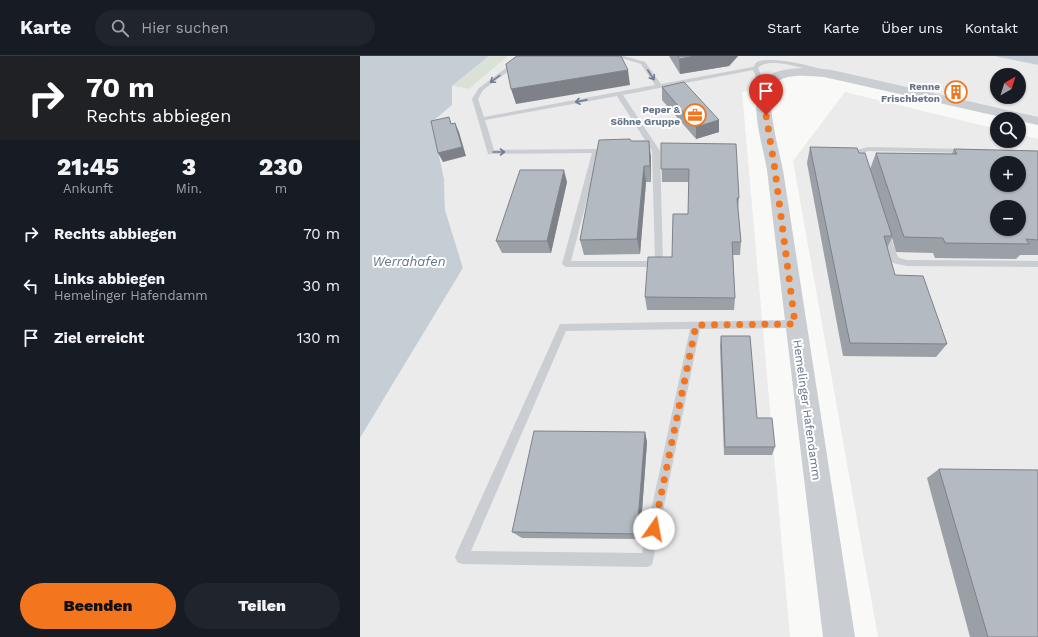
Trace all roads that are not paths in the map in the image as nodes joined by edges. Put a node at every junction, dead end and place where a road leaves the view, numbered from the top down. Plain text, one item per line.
1 (526, 56) edge
2 (618, 56) edge
3 (832, 74) junction
4 (760, 79) junction
5 (659, 86) junction
6 (619, 94) junction
7 (481, 120) junction
8 (1038, 121) edge
9 (596, 151) junction
10 (611, 151) edge
11 (975, 151) edge
12 (866, 174) edge
13 (882, 225) edge
14 (1038, 264) edge
15 (795, 324) junction
16 (696, 325) junction
17 (839, 637) edge

1 -> 7 lane
2 -> 5 lane
3 - 4 street
3 - 4 lane
3 - 8 street
4 - 5 lane
4 - 15 street, Hemelinger Hafendamm
5 - 6 lane
6 -> 7 lane
6 - 9 lane
7 -> 9 lane
9 - 10 lane
11 - 12 lane
13 - 14 lane
15 - 16 lane
15 - 17 street, Hemelinger Hafendamm
16 - 16 lane

